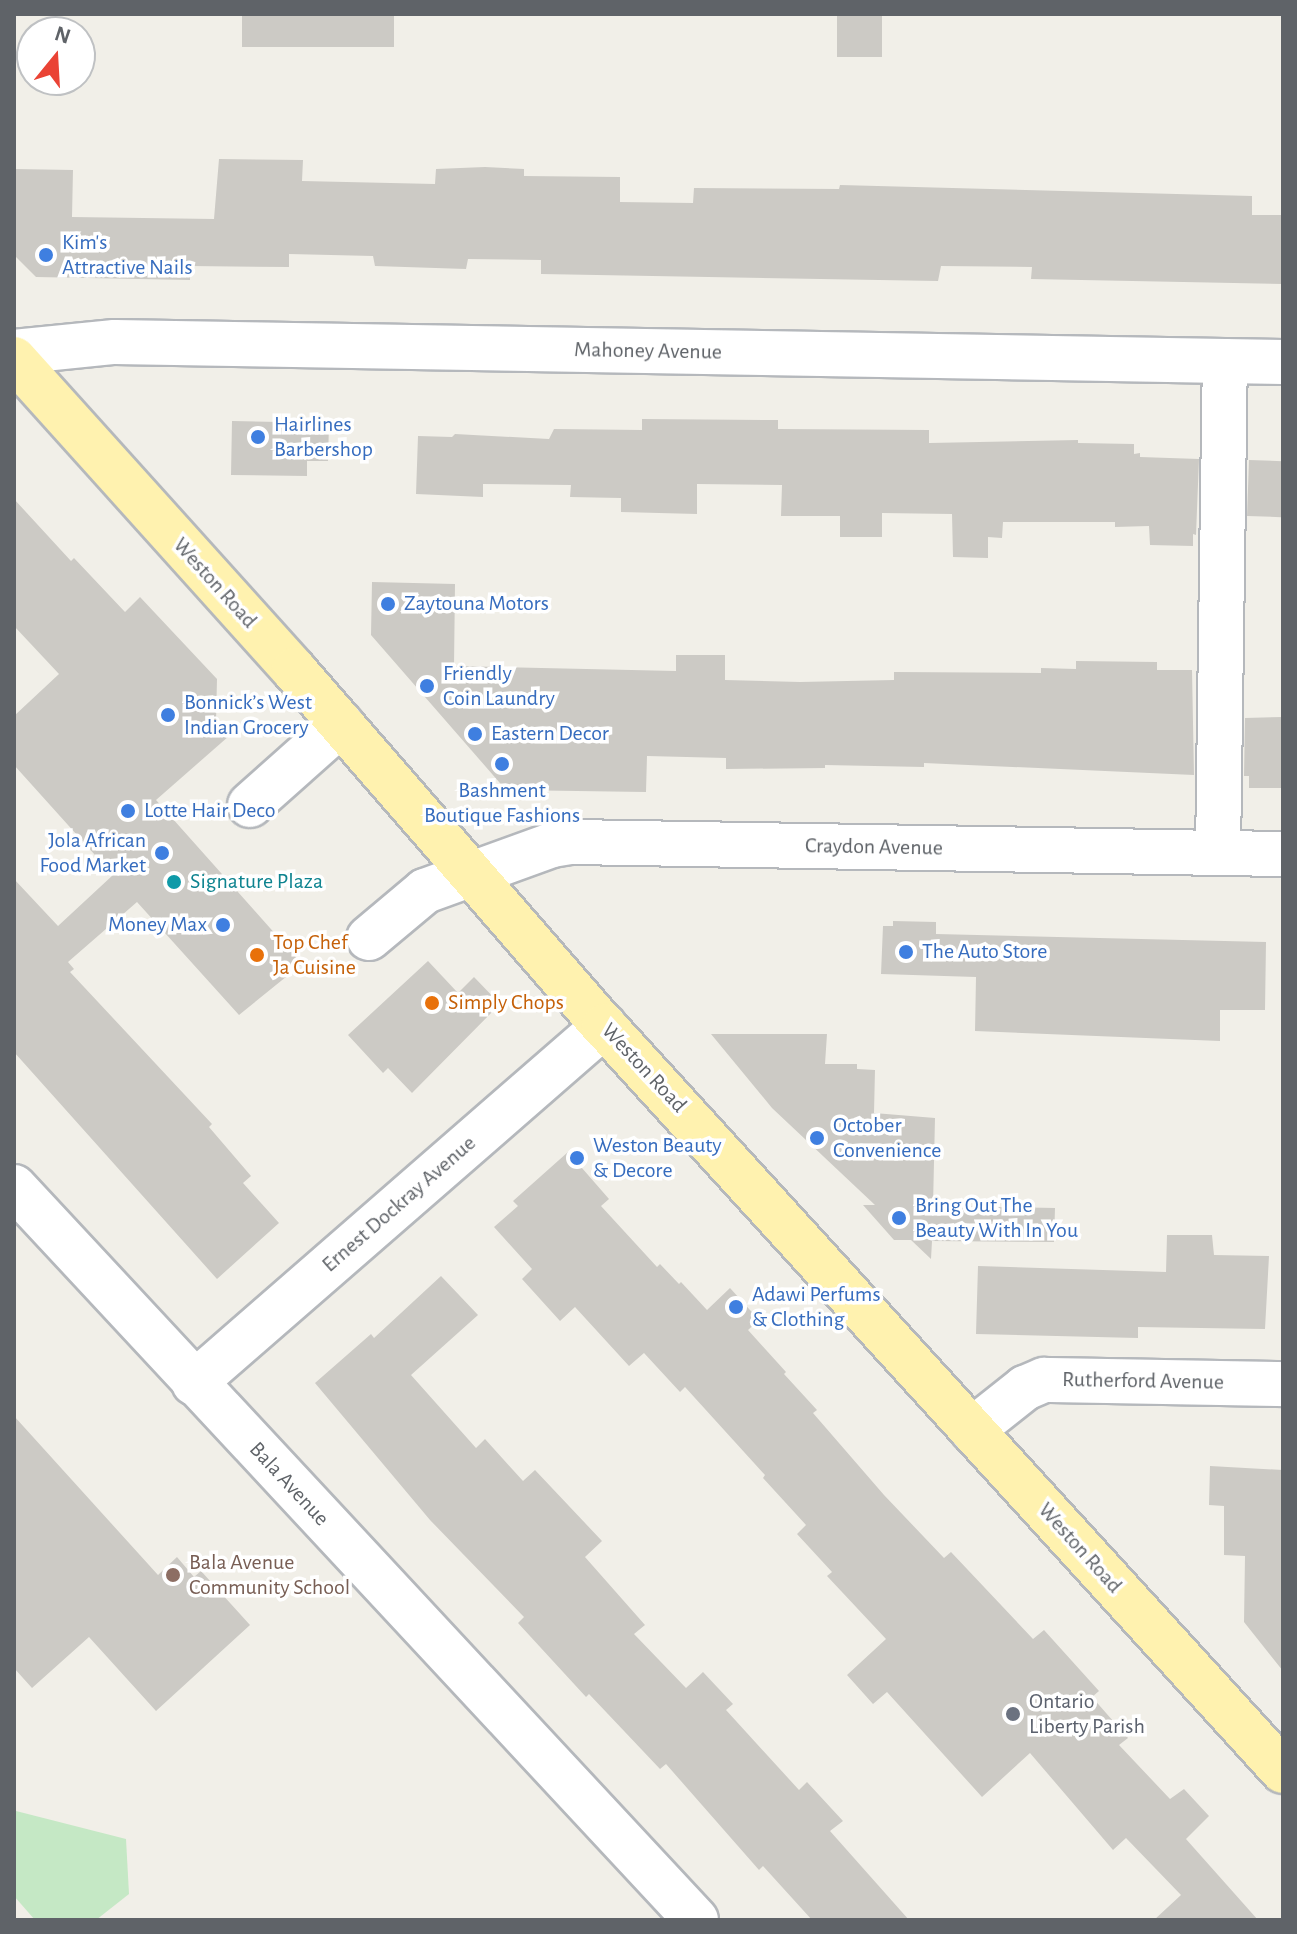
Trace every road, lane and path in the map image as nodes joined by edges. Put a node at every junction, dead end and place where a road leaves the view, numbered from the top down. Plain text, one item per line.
1 (14, 352) edge
2 (14, 359) edge
3 (1225, 361) junction
4 (1283, 362) edge
5 (341, 724) junction
6 (250, 805) dead end
7 (1218, 853) junction
8 (1283, 854) edge
9 (471, 874) junction
10 (369, 938) dead end
11 (604, 1026) junction
12 (14, 1187) edge
13 (194, 1383) junction
14 (1283, 1384) edge
15 (972, 1430) junction
16 (1283, 1771) edge
17 (696, 1920) edge

1 - 3 street, Mahoney Avenue
2 - 5 main road, Weston Road
3 - 4 street, Mahoney Avenue
3 - 7 street
5 - 6 street
5 - 9 main road, Weston Road
7 - 8 street, Craydon Avenue
7 - 9 street, Craydon Avenue
9 - 10 street, Craydon Avenue
9 - 11 main road, Weston Road
11 - 13 street, Ernest Dockray Avenue
11 - 15 main road, Weston Road
12 - 13 street, Bala Avenue
13 - 17 street, Bala Avenue
14 - 15 street, Rutherford Avenue
15 - 16 main road, Weston Road

